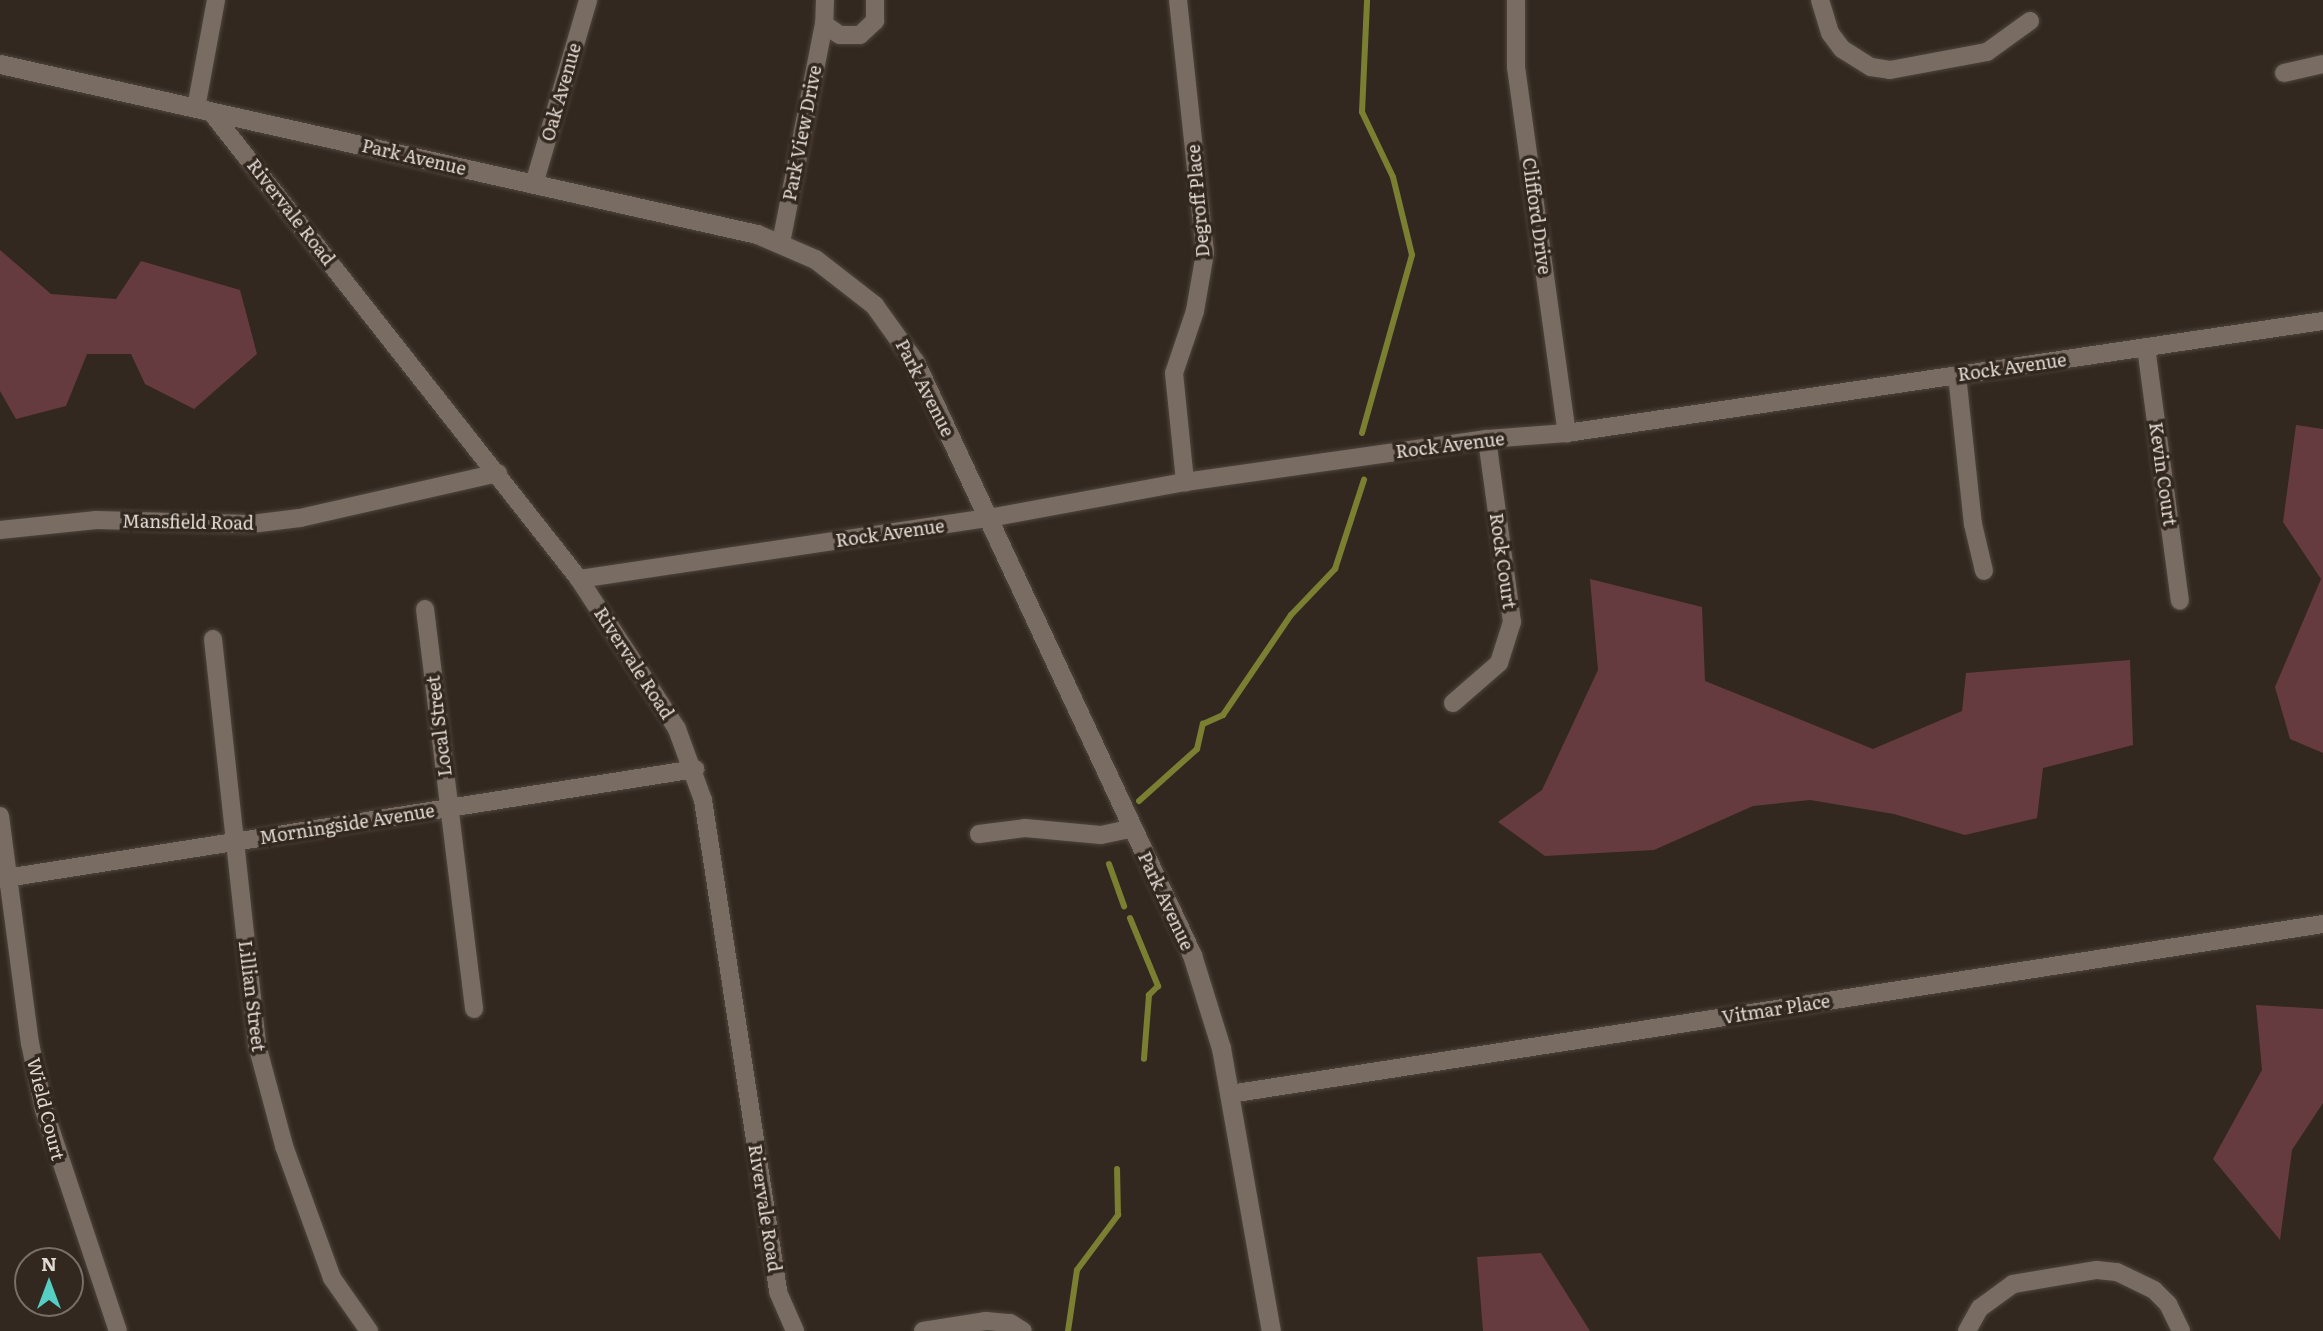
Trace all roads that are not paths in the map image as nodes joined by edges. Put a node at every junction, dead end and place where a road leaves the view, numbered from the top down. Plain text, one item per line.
1 (216, 0) edge
2 (588, 0) edge
3 (825, 0) edge
4 (875, 0) edge
5 (1178, 0) edge
6 (1516, 0) edge
7 (1820, 0) edge
8 (2030, 21) dead end
9 (824, 24) junction
10 (0, 64) edge
11 (2323, 64) edge
12 (2284, 73) dead end
13 (203, 110) junction
14 (534, 184) junction
15 (781, 243) junction
16 (2323, 321) edge
17 (2146, 347) junction
18 (1957, 375) junction
19 (1567, 433) junction
20 (1487, 439) junction
21 (498, 474) junction
22 (1185, 482) junction
23 (989, 518) junction
24 (0, 530) edge
25 (1983, 571) dead end
26 (579, 579) junction
27 (2180, 601) dead end
28 (425, 609) dead end
29 (213, 639) dead end
30 (1453, 703) dead end
31 (695, 769) junction
32 (449, 808) junction
33 (0, 816) edge
34 (1133, 828) junction
35 (979, 834) dead end
36 (237, 842) junction
37 (4, 879) edge
38 (2323, 923) edge
39 (474, 1009) dead end
40 (1230, 1094) junction
41 (118, 1331) edge
42 (369, 1331) edge
43 (795, 1331) edge
44 (923, 1331) edge
45 (1023, 1331) edge
46 (1271, 1331) edge
47 (1967, 1331) edge
48 (2181, 1331) edge

1 - 13 street
2 - 14 street, Oak Avenue
3 - 9 street, Park View Drive
4 - 9 street
5 - 22 street, Degroff Place
6 - 19 street, Clifford Drive
7 - 8 street
9 - 15 street, Park View Drive
10 - 13 street, Park Avenue
11 - 12 street
13 - 14 street, Park Avenue
13 - 21 street, Rivervale Road
14 - 15 street, Park Avenue
15 - 23 street, Park Avenue
16 - 17 street, Rock Avenue
17 - 18 street, Rock Avenue
17 - 27 street, Kevin Court
18 - 19 street, Rock Avenue
18 - 25 street
19 - 20 street, Rock Avenue
20 - 22 street, Rock Avenue
20 - 30 street, Rock Court
21 - 24 street, Mansfield Road
21 - 26 street, Rivervale Road
22 - 23 street, Rock Avenue
23 - 26 street, Rock Avenue
23 - 34 street, Park Avenue
26 - 31 street, Rivervale Road
28 - 32 street, Local Street
29 - 36 street, Lillian Street
31 - 32 street, Morningside Avenue
31 - 43 street, Rivervale Road
32 - 36 street, Morningside Avenue
32 - 39 street, Local Street
33 - 37 street, Wield Court
34 - 35 street
34 - 40 street, Park Avenue
36 - 37 street, Morningside Avenue
36 - 42 street, Lillian Street
37 - 41 street, Wield Court
38 - 40 street, Vitmar Place
40 - 46 street, Park Avenue
44 - 45 street
47 - 48 street

